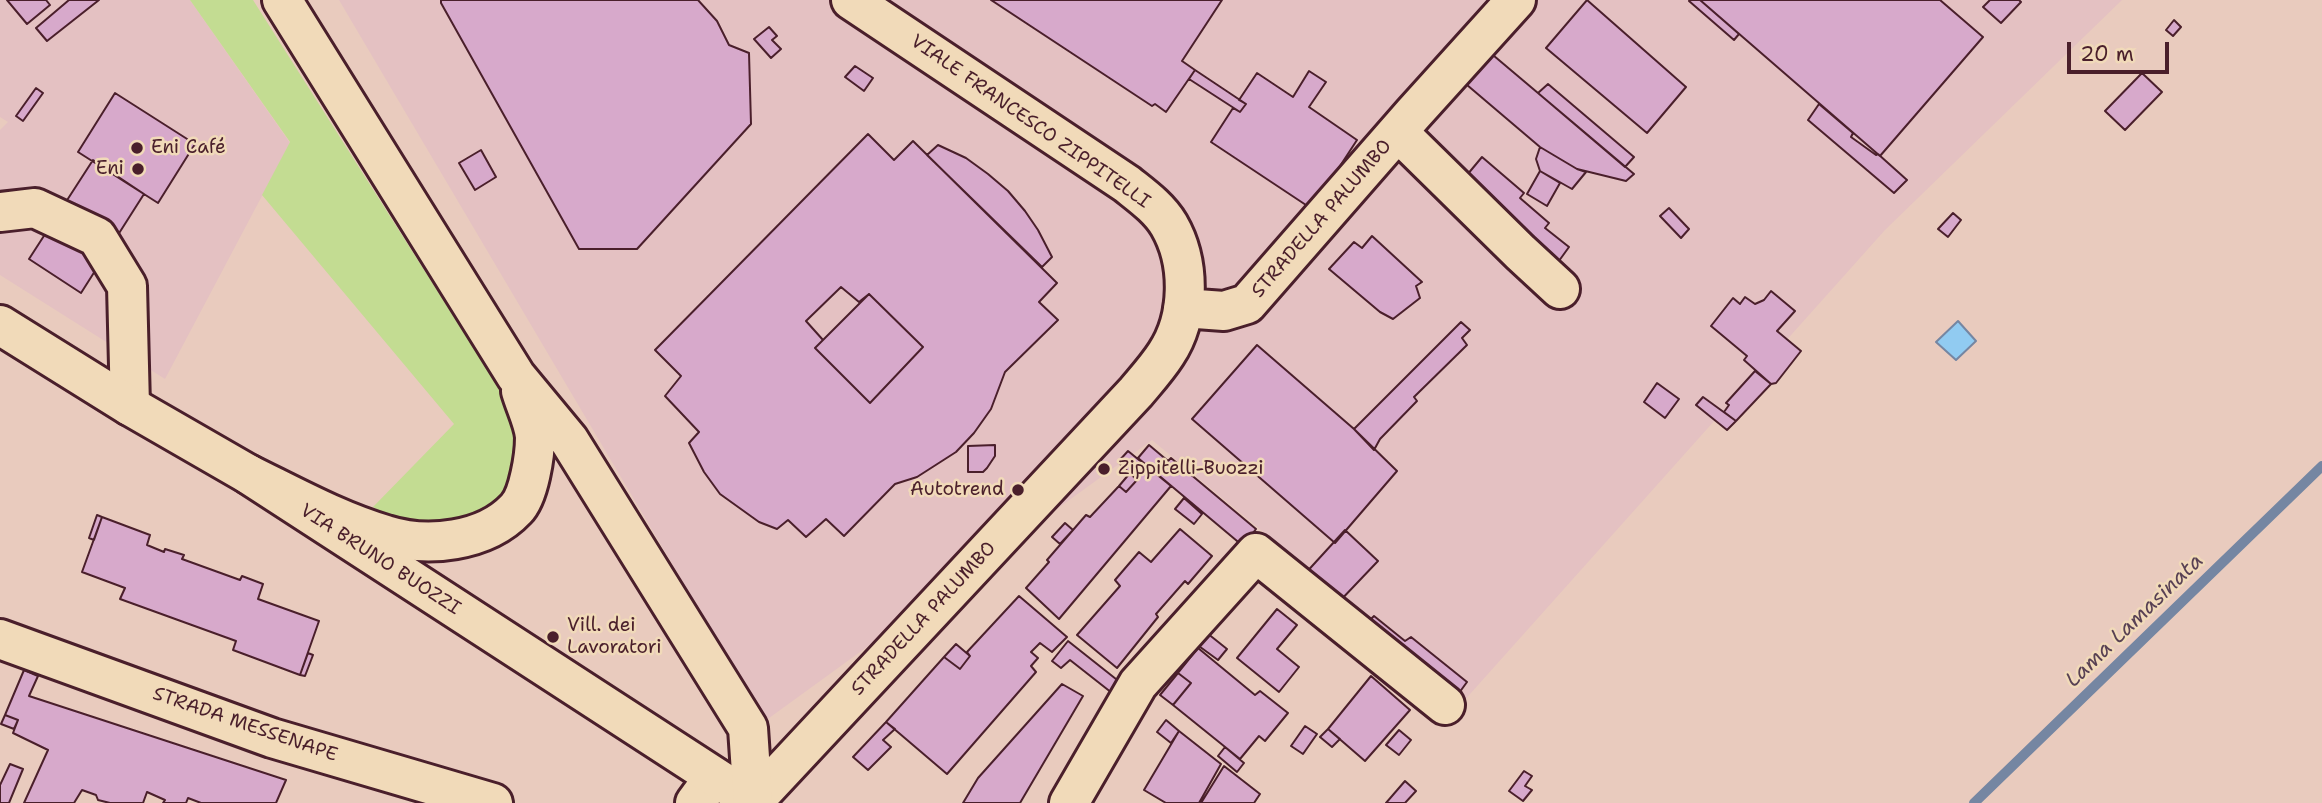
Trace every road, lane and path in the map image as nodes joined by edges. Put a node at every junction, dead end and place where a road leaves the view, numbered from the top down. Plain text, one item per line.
1 (282, 0) edge
2 (850, 0) edge
3 (1516, 0) edge
4 (1398, 132) junction
5 (0, 212) edge
6 (1560, 289) dead end
7 (1183, 308) junction
8 (0, 326) edge
9 (516, 376) junction
10 (130, 406) junction
11 (248, 474) junction
12 (0, 639) edge
13 (1445, 705) dead end
14 (705, 790) edge
15 (754, 802) edge
16 (493, 803) edge
17 (1069, 803) edge

1 - 9 main road
2 - 7 main road, VIALE FRANCESCO ZIPPITELLI
3 - 4 main road, STRADELLA PALUMBO
4 - 6 main road
4 - 7 main road, STRADELLA PALUMBO
5 - 10 main road
7 - 15 main road, STRADELLA PALUMBO
8 - 10 main road, VIA BRUNO BUOZZI
9 - 11 main road
9 - 15 main road
10 - 11 main road, VIA BRUNO BUOZZI
11 - 14 main road, VIA BRUNO BUOZZI
12 - 16 main road, STRADA MESSENAPE
13 - 17 main road
14 - 15 main road, VIA BRUNO BUOZZI

